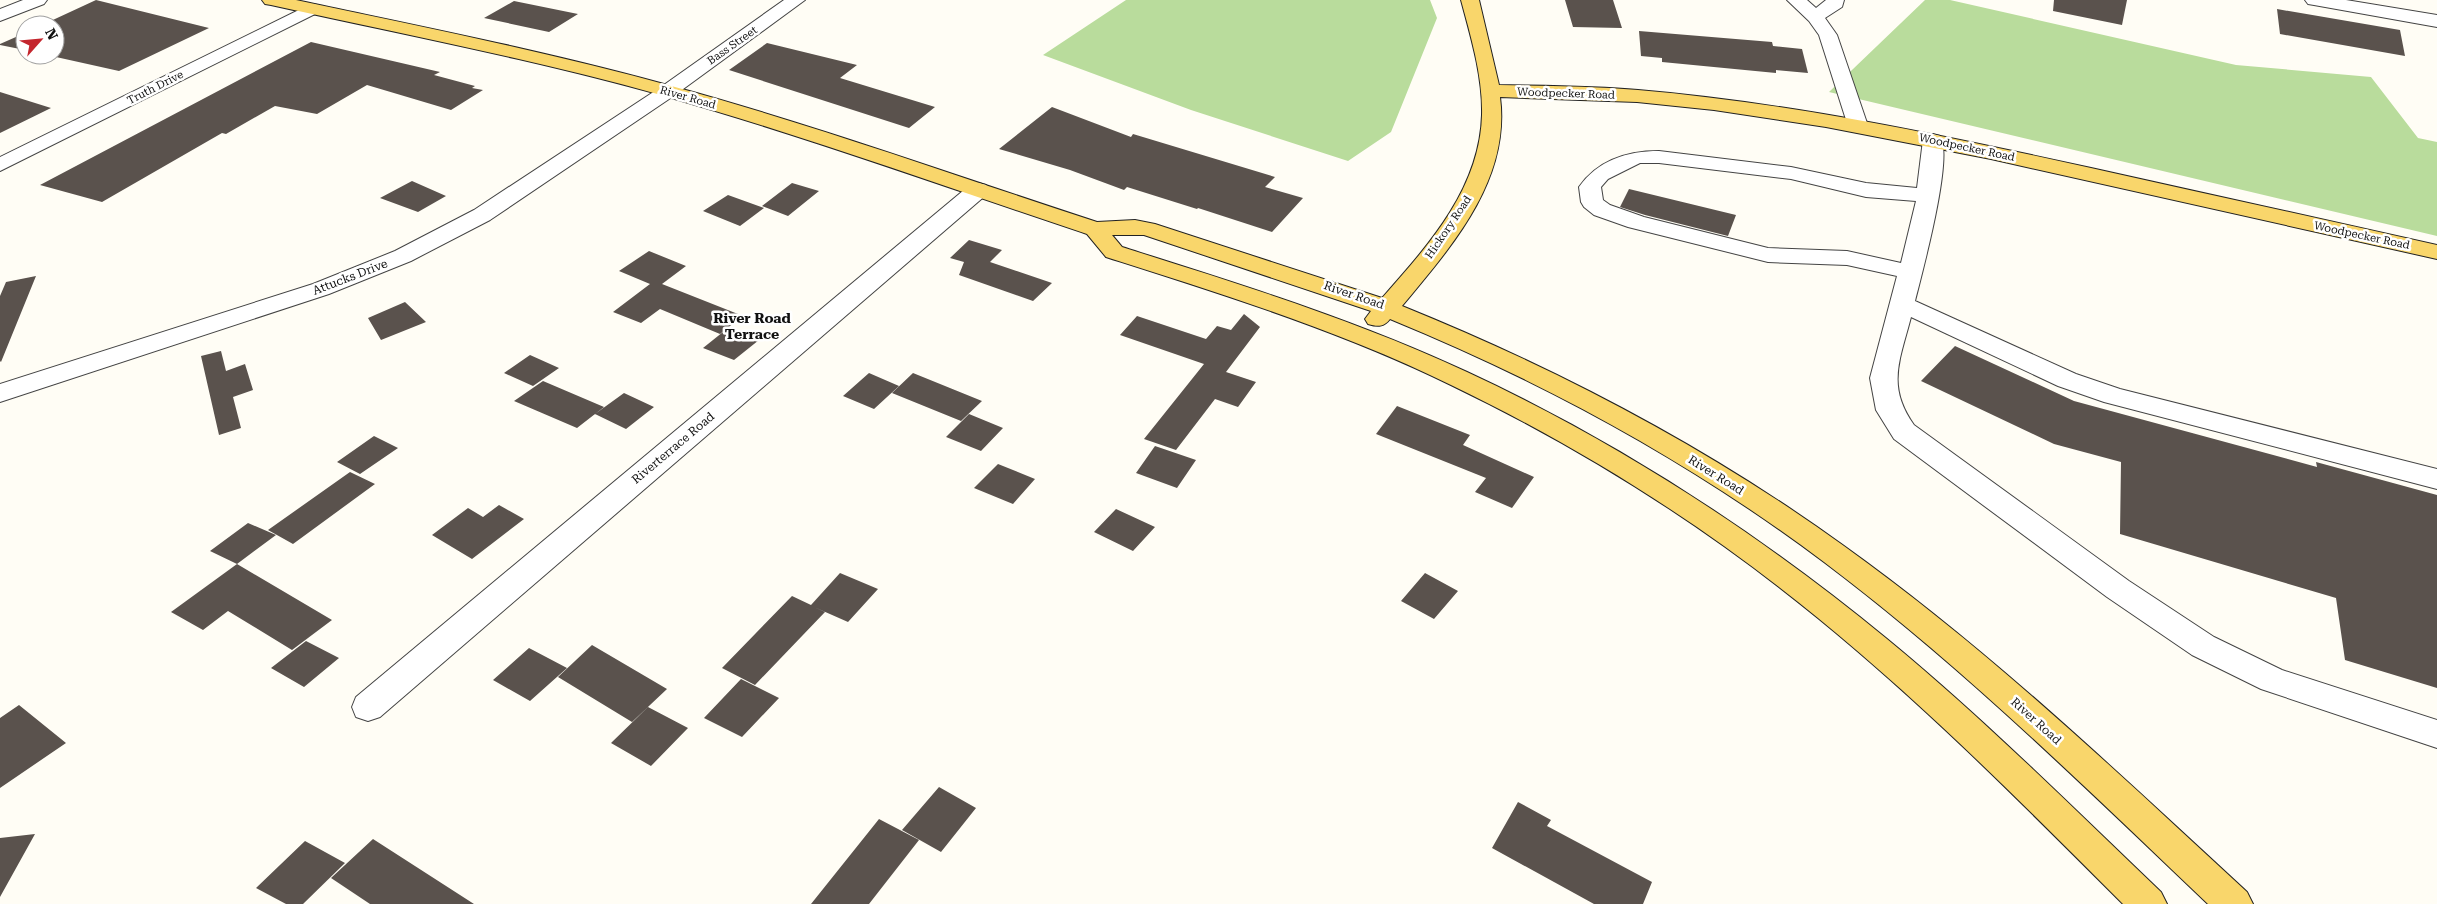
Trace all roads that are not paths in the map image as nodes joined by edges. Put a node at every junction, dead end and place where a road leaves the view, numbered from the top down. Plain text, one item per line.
1 (38, 0) edge
2 (271, 0) edge
3 (796, 0) edge
4 (1796, 0) edge
5 (1835, 0) edge
6 (2314, 0) edge
7 (1471, 4) edge
8 (311, 9) junction
9 (1812, 15) junction
10 (0, 16) edge
11 (2437, 21) edge
12 (668, 91) junction
13 (1489, 91) junction
14 (1858, 126) junction
15 (1933, 140) junction
16 (0, 165) edge
17 (978, 190) junction
18 (1927, 195) junction
19 (1095, 229) junction
20 (2437, 252) edge
21 (1909, 272) junction
22 (1902, 304) junction
23 (1387, 306) junction
24 (1362, 337) junction
25 (0, 393) edge
26 (2437, 479) edge
27 (368, 707) dead end
28 (2437, 734) edge
29 (2148, 904) edge
30 (2234, 904) edge

1 - 10 street
2 - 8 main road, River Road
3 - 12 street, Bass Street
4 - 9 street
5 - 9 street
6 - 11 street
7 - 13 main road, Hickory Road
8 - 12 main road, River Road
8 - 16 street, Truth Drive
9 - 14 street
12 - 17 main road, River Road
12 - 25 street, Attucks Drive
13 - 14 main road, Woodpecker Road
13 - 23 main road, Hickory Road
14 - 15 main road, Woodpecker Road
15 - 18 street
15 - 20 main road, Woodpecker Road
17 - 19 main road, River Road
17 - 27 street, Riverterrace Road
18 - 21 street
18 - 21 street
19 - 23 main road, River Road
19 - 24 main road
21 - 22 street
22 - 26 street
22 - 28 street
23 - 24 main road, Hickory Road
23 - 30 main road, River Road
24 - 29 main road

